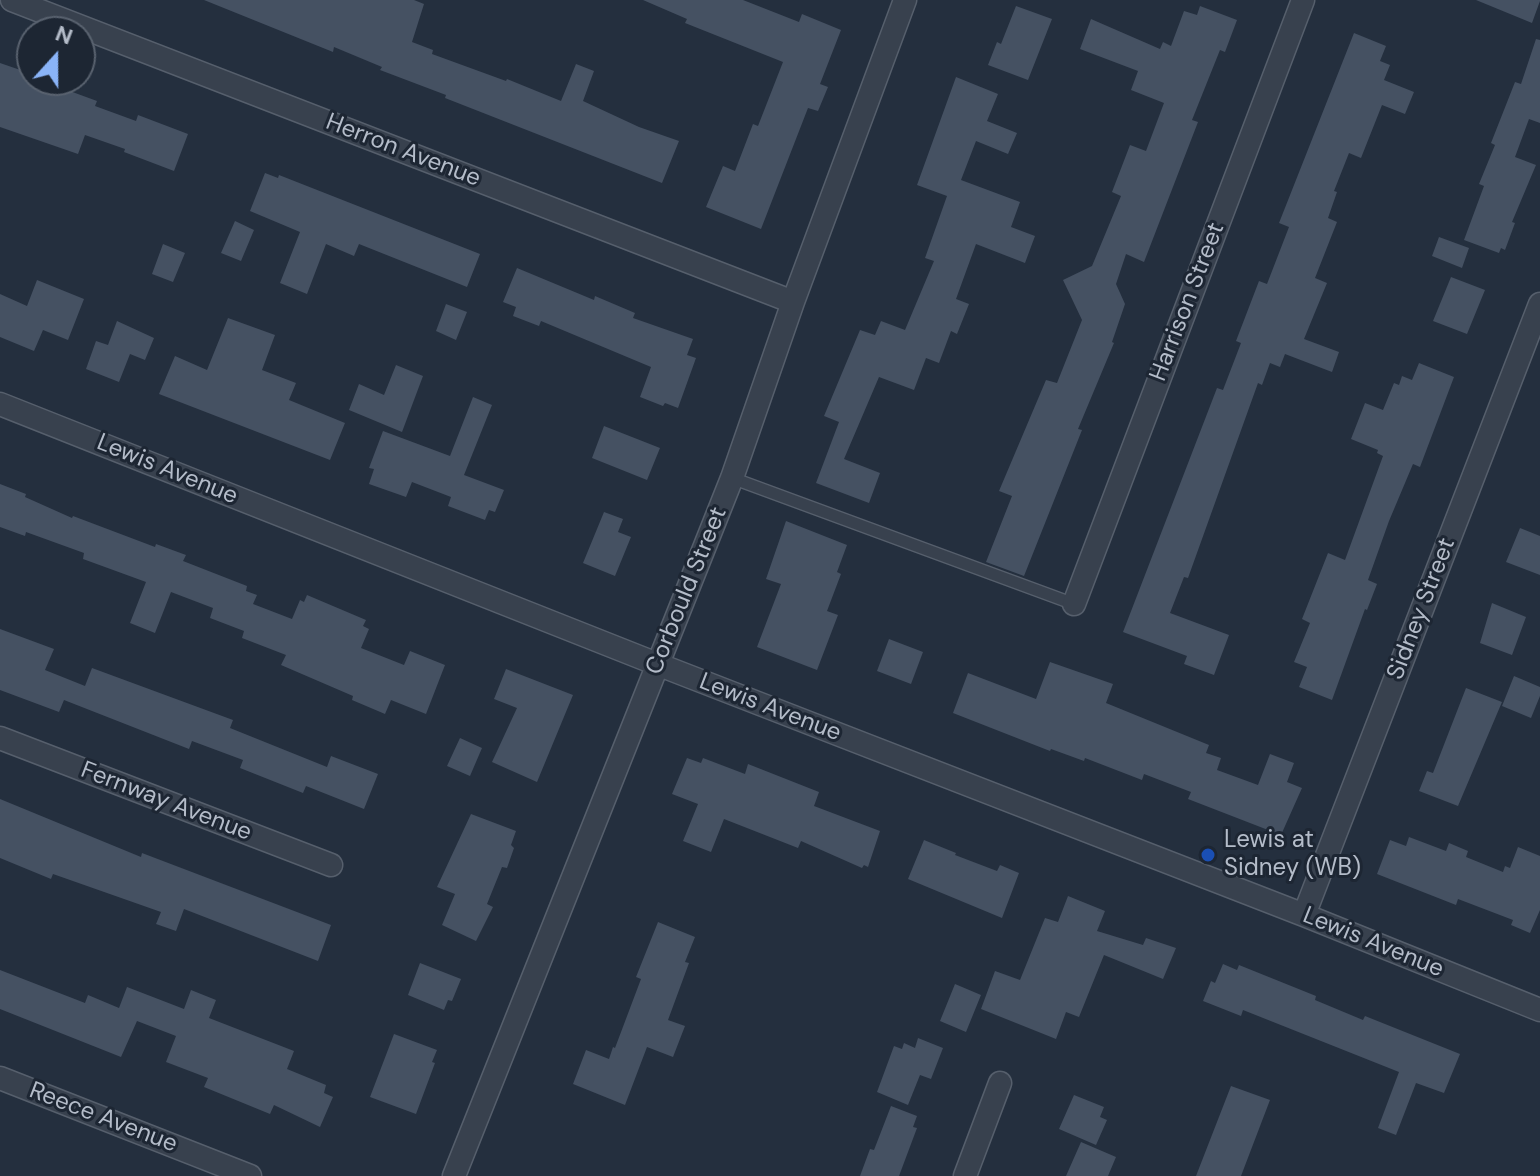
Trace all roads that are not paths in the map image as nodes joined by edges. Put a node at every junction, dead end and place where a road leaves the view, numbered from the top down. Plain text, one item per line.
1 (12, 0) edge
2 (1303, 0) edge
3 (903, 1) edge
4 (793, 302) junction
5 (1540, 304) edge
6 (0, 404) edge
7 (732, 478) junction
8 (1074, 604) joint
9 (657, 664) junction
10 (0, 738) edge
11 (331, 865) dead end
12 (1304, 915) junction
13 (1540, 1010) edge
14 (0, 1078) edge
15 (1000, 1083) dead end
16 (250, 1176) edge
17 (454, 1176) edge
18 (965, 1176) edge

1 - 4 street, Herron Avenue
2 - 8 street, Harrison Street
3 - 4 street, Corbould Street
4 - 7 street, Corbould Street
5 - 12 street, Sidney Street
6 - 9 street, Lewis Avenue
7 - 8 lane
7 - 9 street, Corbould Street
9 - 12 street, Lewis Avenue
9 - 17 street, Corbould Street
10 - 11 street, Fernway Avenue
12 - 13 street, Lewis Avenue
14 - 16 street, Reece Avenue
15 - 18 street

